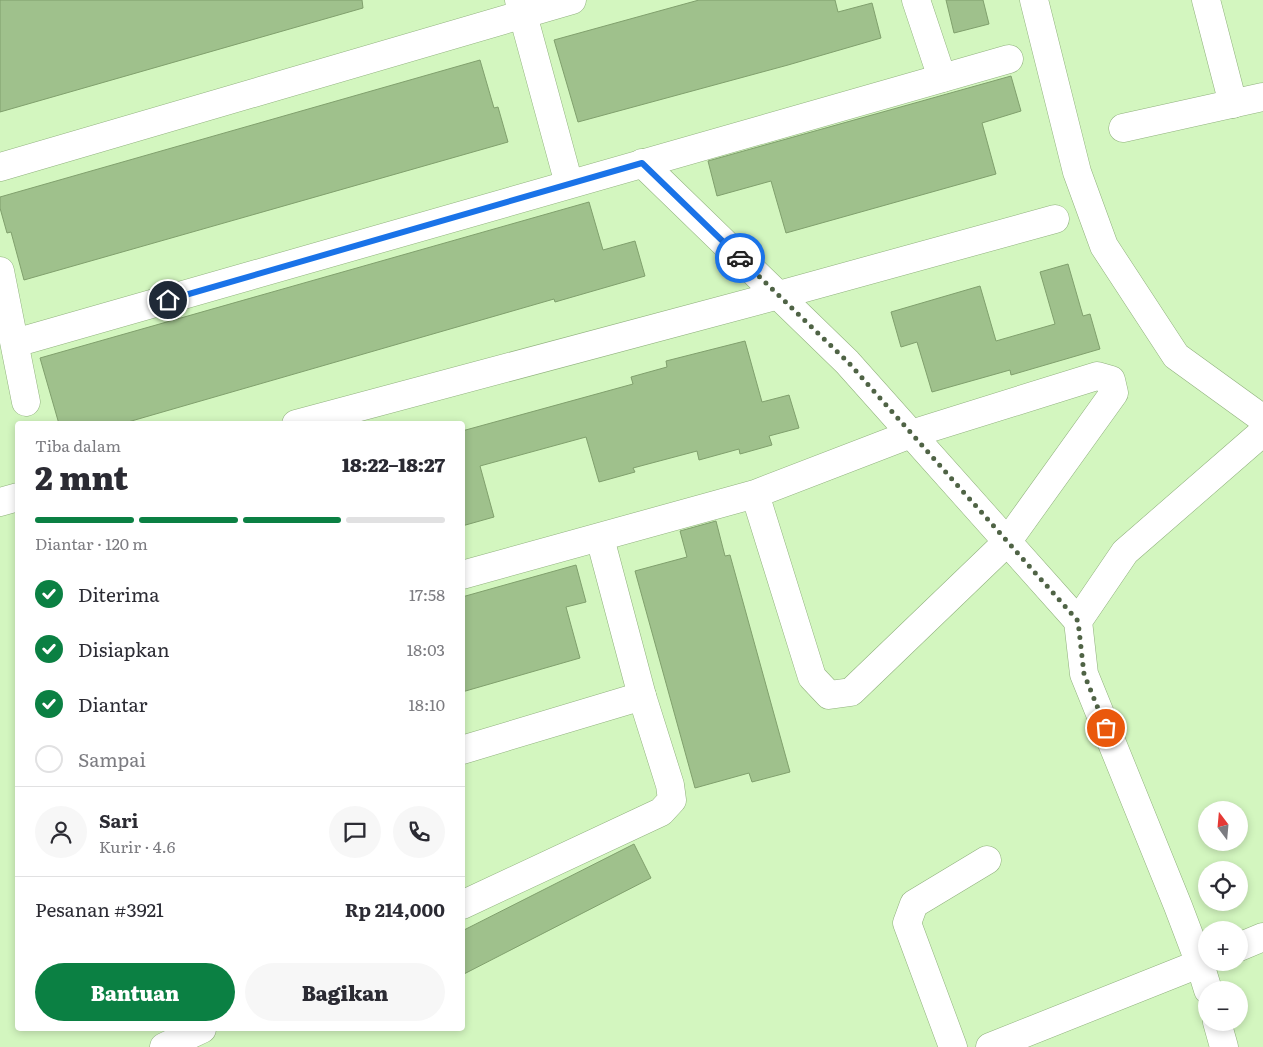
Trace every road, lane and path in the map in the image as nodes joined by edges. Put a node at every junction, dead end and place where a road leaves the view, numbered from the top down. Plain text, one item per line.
1 (572, 0) edge
2 (916, 0) edge
3 (1034, 0) edge
4 (1206, 0) edge
5 (521, 7) edge
6 (1009, 58) dead end
7 (942, 78) junction
8 (1263, 97) edge
9 (1233, 104) junction
10 (1122, 128) dead end
11 (642, 163) junction
12 (0, 167) edge
13 (569, 184) junction
14 (1055, 219) dead end
15 (0, 271) edge
16 (778, 295) junction
17 (15, 344) junction
18 (26, 402) dead end
19 (1263, 419) edge
20 (307, 421) edge
21 (1263, 432) edge
22 (911, 434) junction
23 (755, 494) junction
24 (15, 498) edge
25 (0, 502) edge
26 (600, 538) junction
27 (1006, 542) junction
28 (465, 574) edge
29 (1078, 621) junction
30 (642, 696) junction
31 (465, 749) edge
32 (986, 860) dead end
33 (465, 904) edge
34 (1263, 936) edge
35 (1248, 943) edge
36 (1198, 950) edge
37 (1198, 964) edge
38 (152, 1031) edge
39 (198, 1031) edge
40 (1220, 1031) edge
41 (156, 1047) edge
42 (164, 1047) edge
43 (954, 1047) edge
44 (990, 1047) edge
45 (1224, 1047) edge

1 - 5 street
2 - 7 street
3 - 19 street
4 - 9 street
5 - 12 street
5 - 13 street
6 - 7 street
7 - 11 street
8 - 9 street
9 - 10 street
11 - 13 street
11 - 16 street
13 - 17 street
14 - 16 street
15 - 17 street
16 - 20 street
16 - 22 street
17 - 18 street
21 - 29 street
22 - 23 street
22 - 27 street
22 - 27 street
23 - 26 street
23 - 27 street
24 - 25 street
26 - 28 street
26 - 30 street
27 - 29 street
29 - 36 street
30 - 31 street
30 - 33 street
32 - 43 street
34 - 35 street
37 - 44 street
38 - 41 street
39 - 42 street
40 - 45 street

